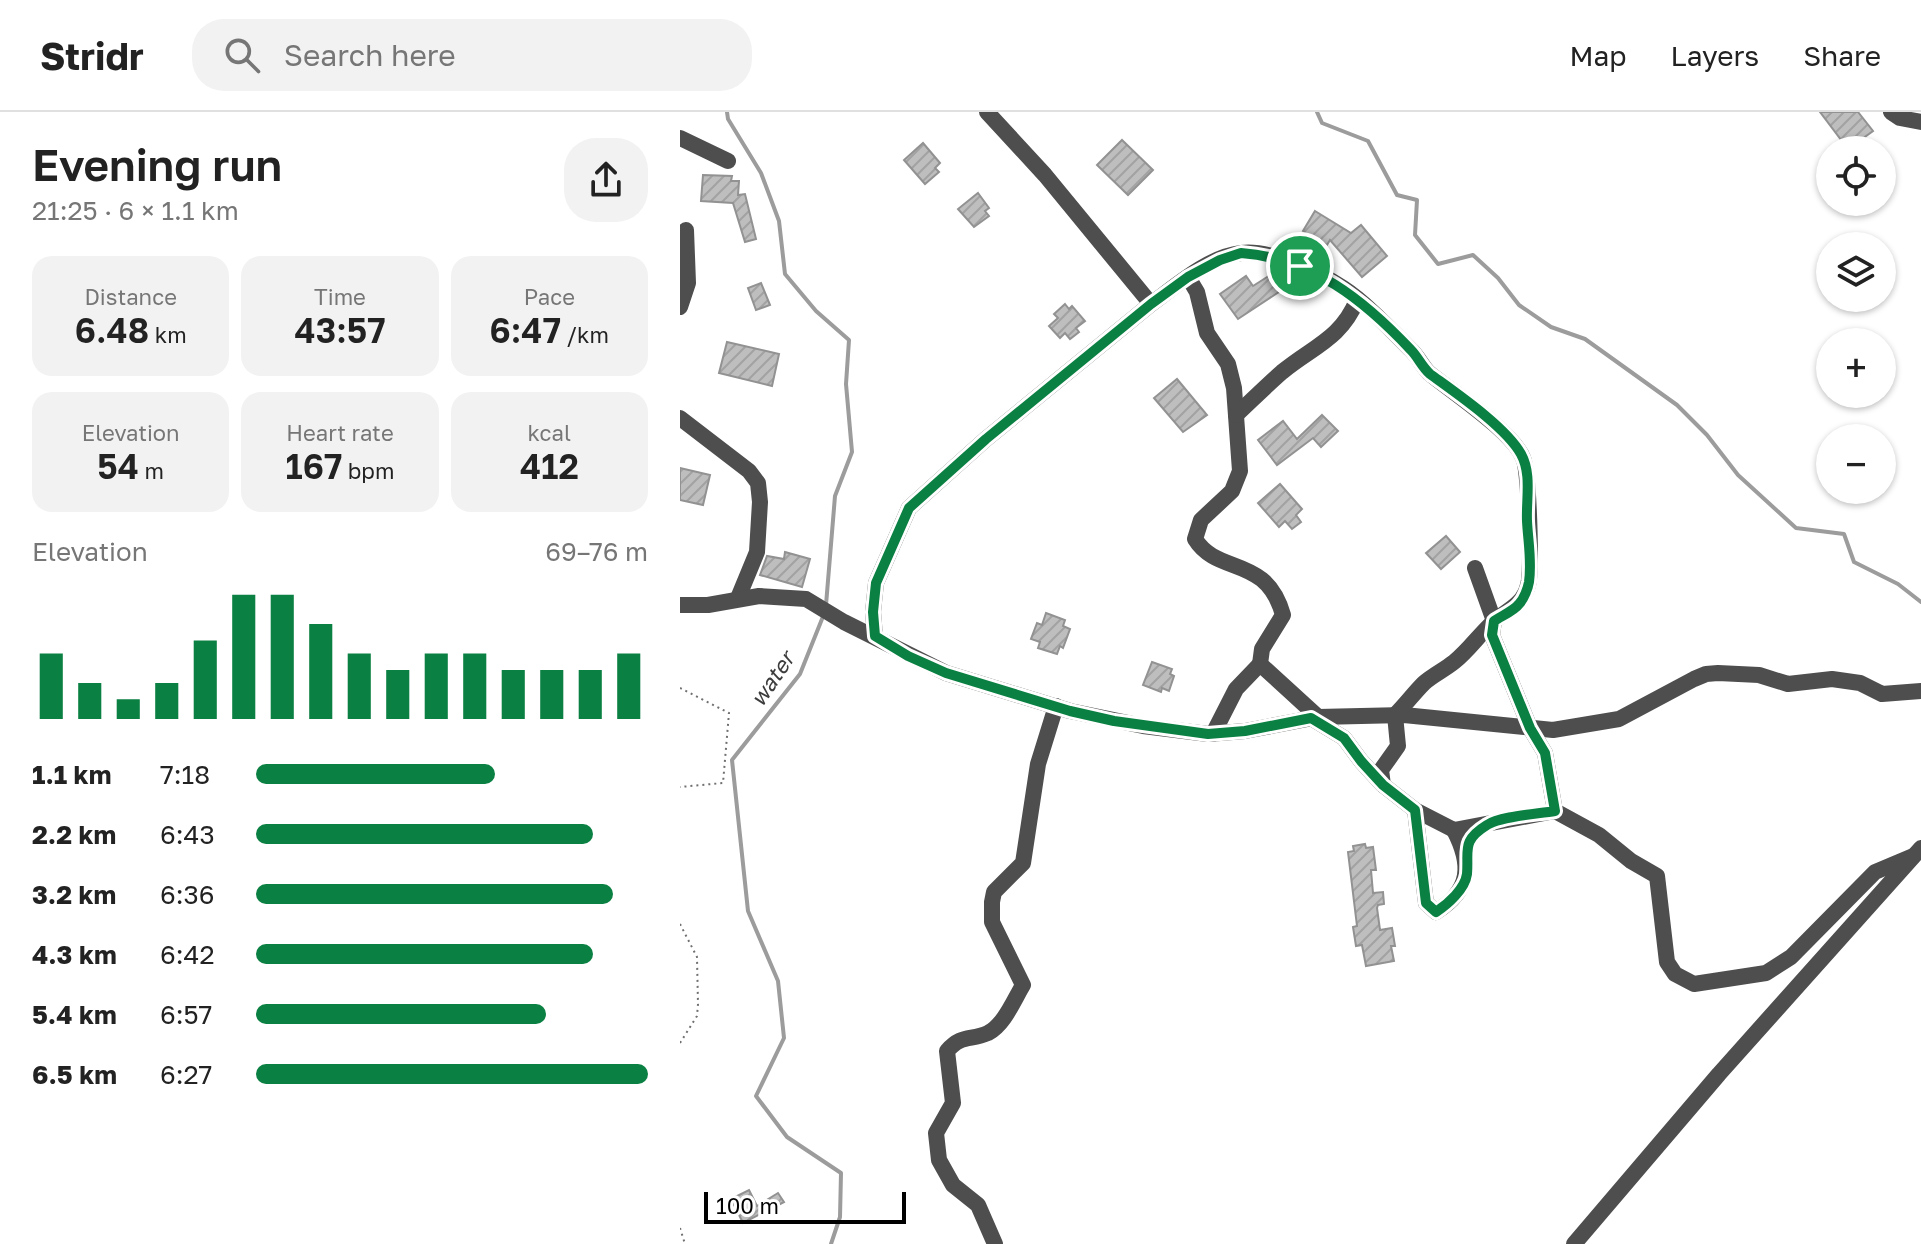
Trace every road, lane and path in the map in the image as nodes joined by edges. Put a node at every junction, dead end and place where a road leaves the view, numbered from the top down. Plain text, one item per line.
1 (987, 112) edge
2 (1891, 112) edge
3 (1921, 122) edge
4 (680, 138) edge
5 (728, 161) dead end
6 (686, 230) dead end
7 (1188, 277) junction
8 (1357, 300) junction
9 (1151, 304) junction
10 (680, 307) edge
11 (1236, 415) junction
12 (680, 418) edge
13 (1475, 568) dead end
14 (738, 598) junction
15 (680, 605) edge
16 (1494, 621) junction
17 (875, 636) junction
18 (1260, 664) junction
19 (680, 688) edge
20 (1921, 691) edge
21 (1056, 706) junction
22 (1395, 715) junction
23 (1314, 718) junction
24 (1530, 728) junction
25 (1213, 734) junction
26 (1383, 785) junction
27 (680, 787) edge
28 (1415, 810) junction
29 (1555, 811) junction
30 (1489, 823) junction
31 (1454, 830) junction
32 (1465, 851) junction
33 (1917, 852) edge
34 (680, 924) edge
35 (680, 1043) edge
36 (680, 1228) edge
37 (685, 1244) edge
38 (995, 1244) edge
39 (1574, 1244) edge

1 - 9 street
2 - 3 street
4 - 5 street
6 - 10 street
7 - 8 street
7 - 9 street
7 - 11 street
8 - 11 street
8 - 16 street
9 - 17 street
11 - 18 street
12 - 14 street
13 - 16 street
14 - 15 street
14 - 17 street
16 - 22 street
16 - 24 street
17 - 21 street
18 - 23 street
18 - 25 street
19 - 27 path
20 - 24 street
21 - 25 street
21 - 38 street
22 - 23 street
22 - 24 street
22 - 26 street
23 - 25 street
23 - 26 street
24 - 29 street
26 - 28 street
28 - 31 street
28 - 32 street
29 - 30 street
29 - 33 street
30 - 31 street
30 - 32 street
31 - 32 street
33 - 39 street
34 - 35 path
36 - 37 path

